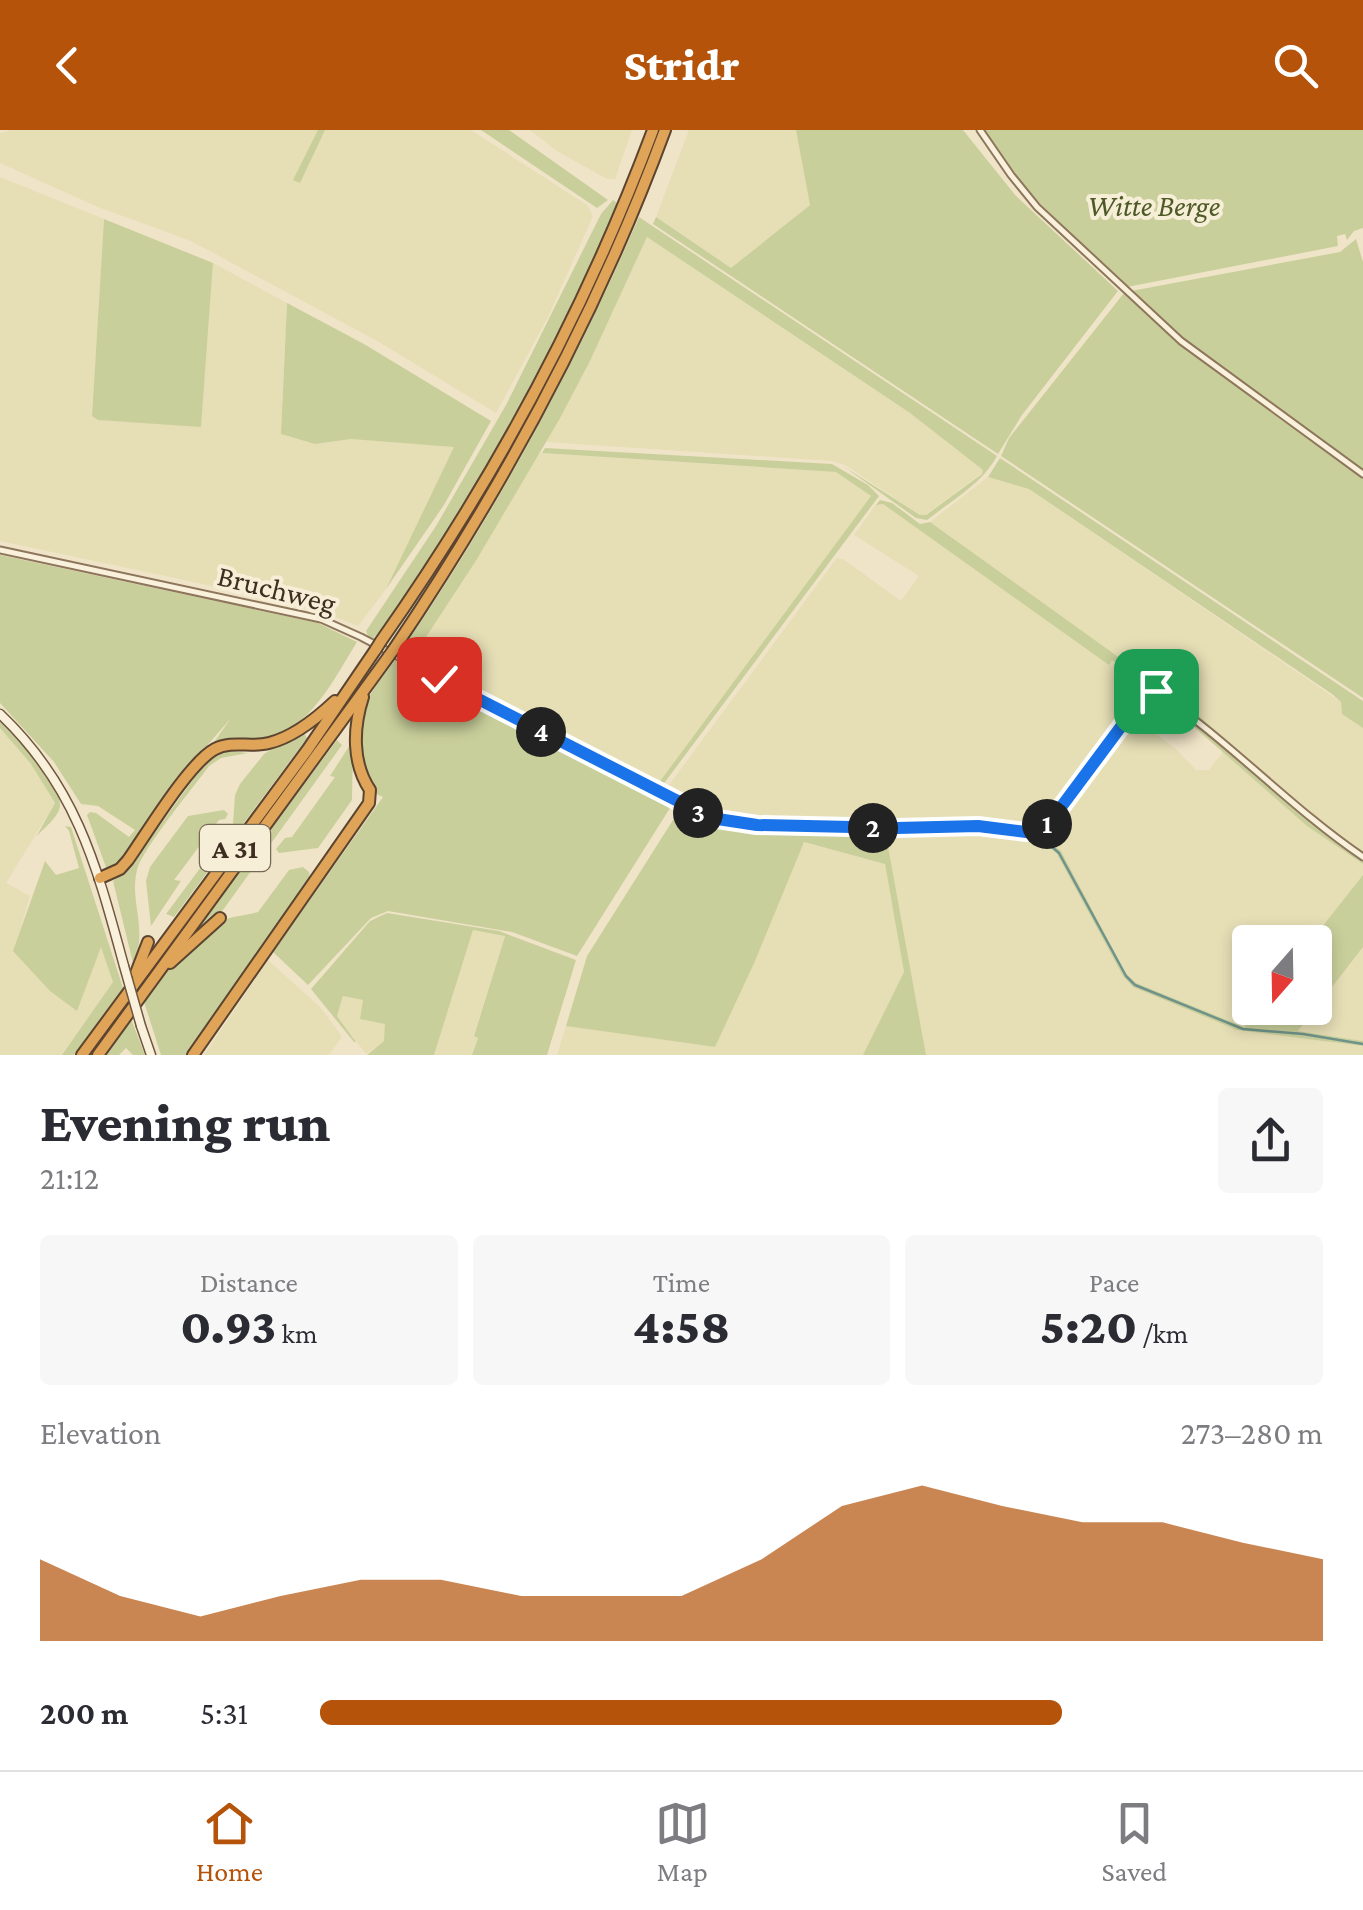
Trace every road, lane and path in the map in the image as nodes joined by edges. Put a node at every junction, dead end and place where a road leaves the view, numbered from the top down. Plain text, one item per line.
1 (653, 130) edge
2 (665, 130) edge
3 (980, 130) edge
4 (630, 209) junction
5 (1363, 474) edge
6 (0, 550) edge
7 (350, 686) junction
8 (367, 686) junction
9 (0, 714) edge
10 (1363, 857) edge
11 (100, 878) junction
12 (220, 918) dead end
13 (148, 942) dead end
14 (148, 983) junction
15 (117, 1008) junction
16 (82, 1055) edge
17 (98, 1055) edge
18 (151, 1055) edge
19 (193, 1055) edge

1 - 4 highway, A 31
2 - 4 highway, A 31
3 - 5 street
4 - 7 highway, A 31
4 - 8 highway, A 31
6 - 10 street, Bruchweg
7 - 11 highway
7 - 15 highway, A 31
8 - 14 highway, A 31
8 - 19 highway
9 - 11 main road
11 - 18 main road, bridge
12 - 14 highway
13 - 15 highway
14 - 17 highway, A 31
15 - 16 highway, A 31

